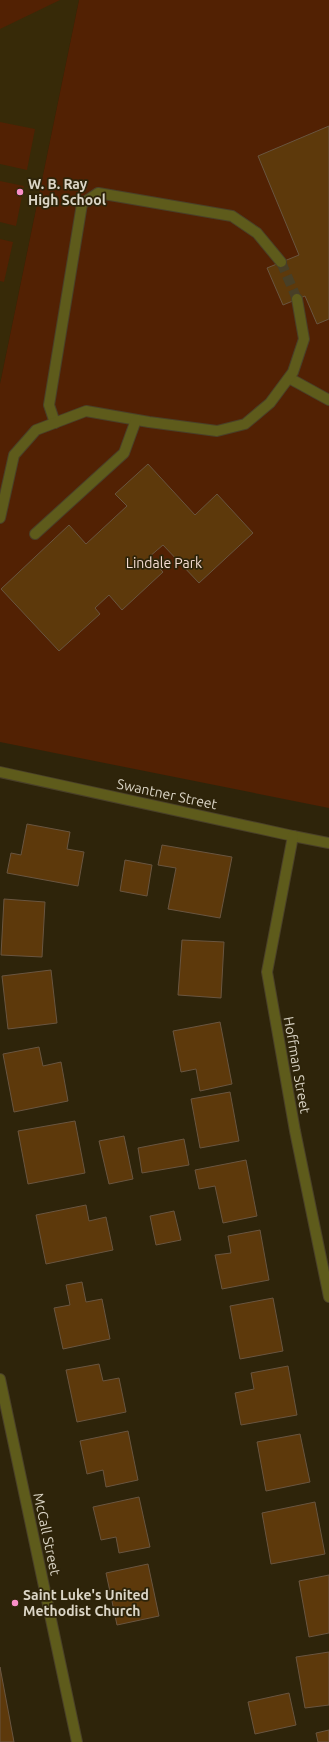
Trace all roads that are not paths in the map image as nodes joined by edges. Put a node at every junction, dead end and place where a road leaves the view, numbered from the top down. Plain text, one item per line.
1 (281, 262) tunnel mouth
2 (297, 299) tunnel mouth
3 (289, 378) junction
4 (329, 400) edge
5 (136, 420) junction
6 (55, 423) junction
7 (0, 518) edge
8 (35, 534) dead end
9 (0, 772) edge
10 (293, 836) junction
11 (329, 843) edge
12 (329, 1298) edge
13 (0, 1379) edge
14 (77, 1742) edge

1 - 6 street
2 - 3 street
3 - 4 street
3 - 5 street
5 - 6 street
5 - 8 street
6 - 7 street
9 - 10 street, Swantner Street
10 - 11 street, Swantner Street
10 - 12 street, Hoffman Street
13 - 14 street, McCall Street

